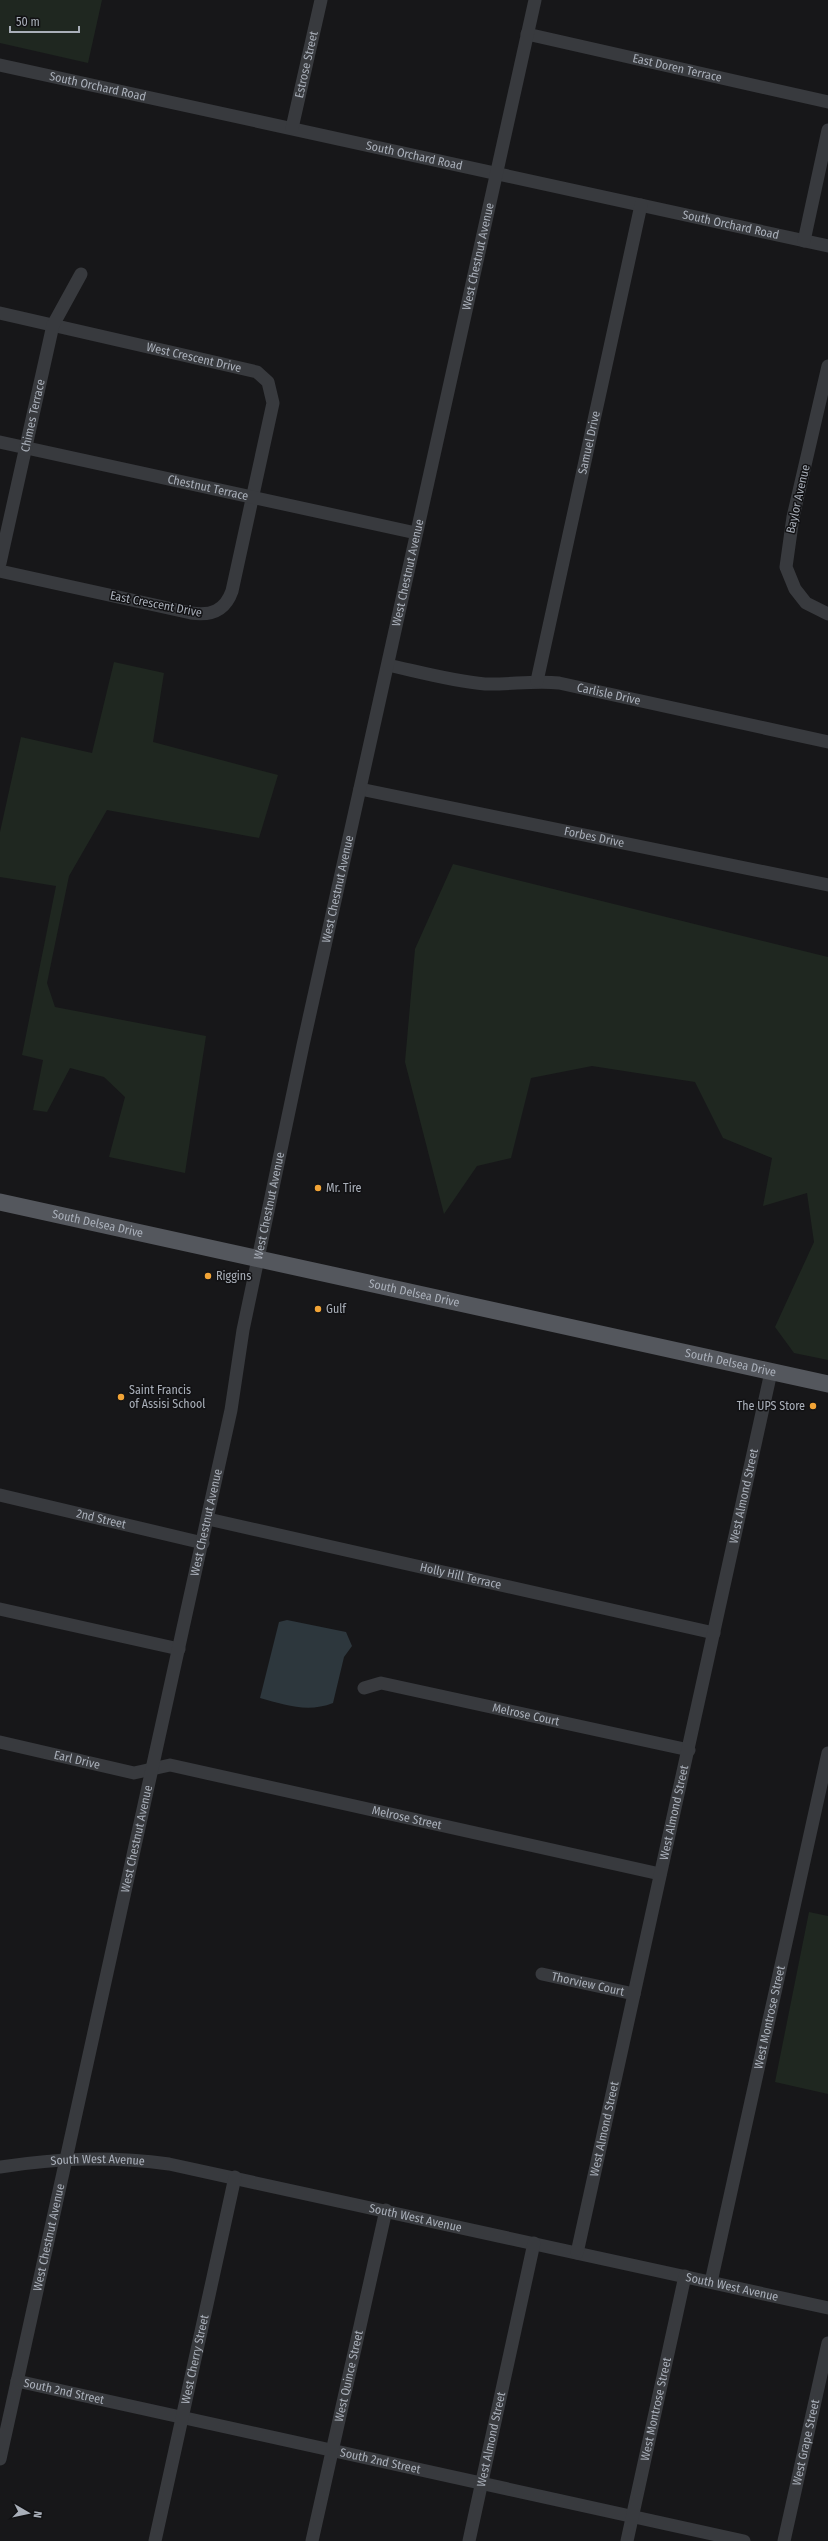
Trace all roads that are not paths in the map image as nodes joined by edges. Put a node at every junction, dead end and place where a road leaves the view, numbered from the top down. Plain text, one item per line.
1 (321, 0) edge
2 (535, 0) edge
3 (527, 34) junction
4 (0, 65) edge
5 (828, 102) edge
6 (292, 128) junction
7 (828, 130) edge
8 (496, 174) junction
9 (641, 205) junction
10 (804, 241) junction
11 (828, 246) edge
12 (81, 274) dead end
13 (0, 313) edge
14 (53, 325) junction
15 (828, 366) edge
16 (0, 442) edge
17 (26, 448) junction
18 (253, 499) junction
19 (416, 533) junction
20 (0, 563) edge
21 (0, 571) edge
22 (828, 614) edge
23 (388, 665) junction
24 (537, 681) junction
25 (828, 742) edge
26 (360, 788) junction
27 (828, 885) edge
28 (0, 1202) edge
29 (258, 1258) junction
30 (771, 1372) junction
31 (828, 1384) edge
32 (0, 1496) edge
33 (208, 1519) junction
34 (203, 1543) junction
35 (0, 1608) edge
36 (714, 1633) junction
37 (180, 1649) junction
38 (364, 1688) dead end
39 (0, 1742) edge
40 (689, 1750) junction
41 (828, 1753) edge
42 (153, 1768) junction
43 (660, 1874) junction
44 (542, 1974) dead end
45 (634, 1994) junction
46 (66, 2158) junction
47 (0, 2167) edge
48 (235, 2178) junction
49 (386, 2210) junction
50 (534, 2243) junction
51 (577, 2253) junction
52 (685, 2276) junction
53 (711, 2282) junction
54 (828, 2308) edge
55 (828, 2343) edge
56 (17, 2381) junction
57 (183, 2417) junction
58 (332, 2450) junction
59 (0, 2459) edge
60 (482, 2484) junction
61 (632, 2517) junction
62 (155, 2541) edge
63 (312, 2541) edge
64 (469, 2541) edge
65 (627, 2541) edge
66 (744, 2541) edge
67 (784, 2541) edge

1 - 6 street, Estrose Street
2 - 3 street, West Chestnut Avenue
3 - 5 street, East Doren Terrace
3 - 8 street, West Chestnut Avenue
4 - 6 street, South Orchard Road
6 - 8 street, South Orchard Road
7 - 10 street
8 - 9 street, South Orchard Road
8 - 19 street, West Chestnut Avenue
9 - 10 street, South Orchard Road
9 - 24 street, Samuel Drive
10 - 11 street, South Orchard Road
12 - 14 street, Chimes Terrace
13 - 14 street, West Crescent Drive
14 - 17 street, Chimes Terrace
14 - 18 street, West Crescent Drive
15 - 22 street, Baylor Avenue
16 - 17 street, Chestnut Terrace
17 - 18 street, Chestnut Terrace
17 - 20 street, Chimes Terrace
18 - 19 street, Chestnut Terrace
18 - 21 street, East Crescent Drive
19 - 23 street, West Chestnut Avenue
23 - 24 street, Carlisle Drive
23 - 26 street, West Chestnut Avenue
24 - 25 street, Carlisle Drive
26 - 27 street, Forbes Drive
26 - 29 street, West Chestnut Avenue
28 - 29 main road, South Delsea Drive
29 - 30 main road, South Delsea Drive
29 - 33 street, West Chestnut Avenue
30 - 31 main road, South Delsea Drive
30 - 36 street, West Almond Street
32 - 34 street, 2nd Street
33 - 34 street, West Chestnut Avenue
33 - 36 street, Holly Hill Terrace
34 - 37 street, West Chestnut Avenue
35 - 37 street
36 - 40 street, West Almond Street
37 - 42 street, West Chestnut Avenue
38 - 40 street, Melrose Court
39 - 42 street, Earl Drive
40 - 43 street, West Almond Street
41 - 53 street, West Montrose Street
42 - 43 street, Melrose Street
42 - 46 street, West Chestnut Avenue
43 - 45 street, West Almond Street
44 - 45 street, Thorview Court
45 - 51 street, West Almond Street
46 - 47 street, South West Avenue
46 - 48 street, South West Avenue
46 - 56 street, West Chestnut Avenue
48 - 49 street, South West Avenue
48 - 57 street, West Cherry Street
49 - 50 street, South West Avenue
49 - 58 street, West Quince Street
50 - 51 street, South West Avenue
50 - 60 street, West Almond Street
51 - 52 street, South West Avenue
52 - 53 street, South West Avenue
52 - 61 street, West Montrose Street
53 - 54 street, South West Avenue
55 - 67 street, West Grape Street
56 - 57 street, South 2nd Street
56 - 59 street, West Chestnut Avenue
57 - 58 street, South 2nd Street
57 - 62 street, West Cherry Street
58 - 60 street, South 2nd Street
58 - 63 street, West Quince Street
60 - 61 street, South 2nd Street
60 - 64 street, West Almond Street
61 - 65 street, West Montrose Street
61 - 66 street, South 2nd Street

